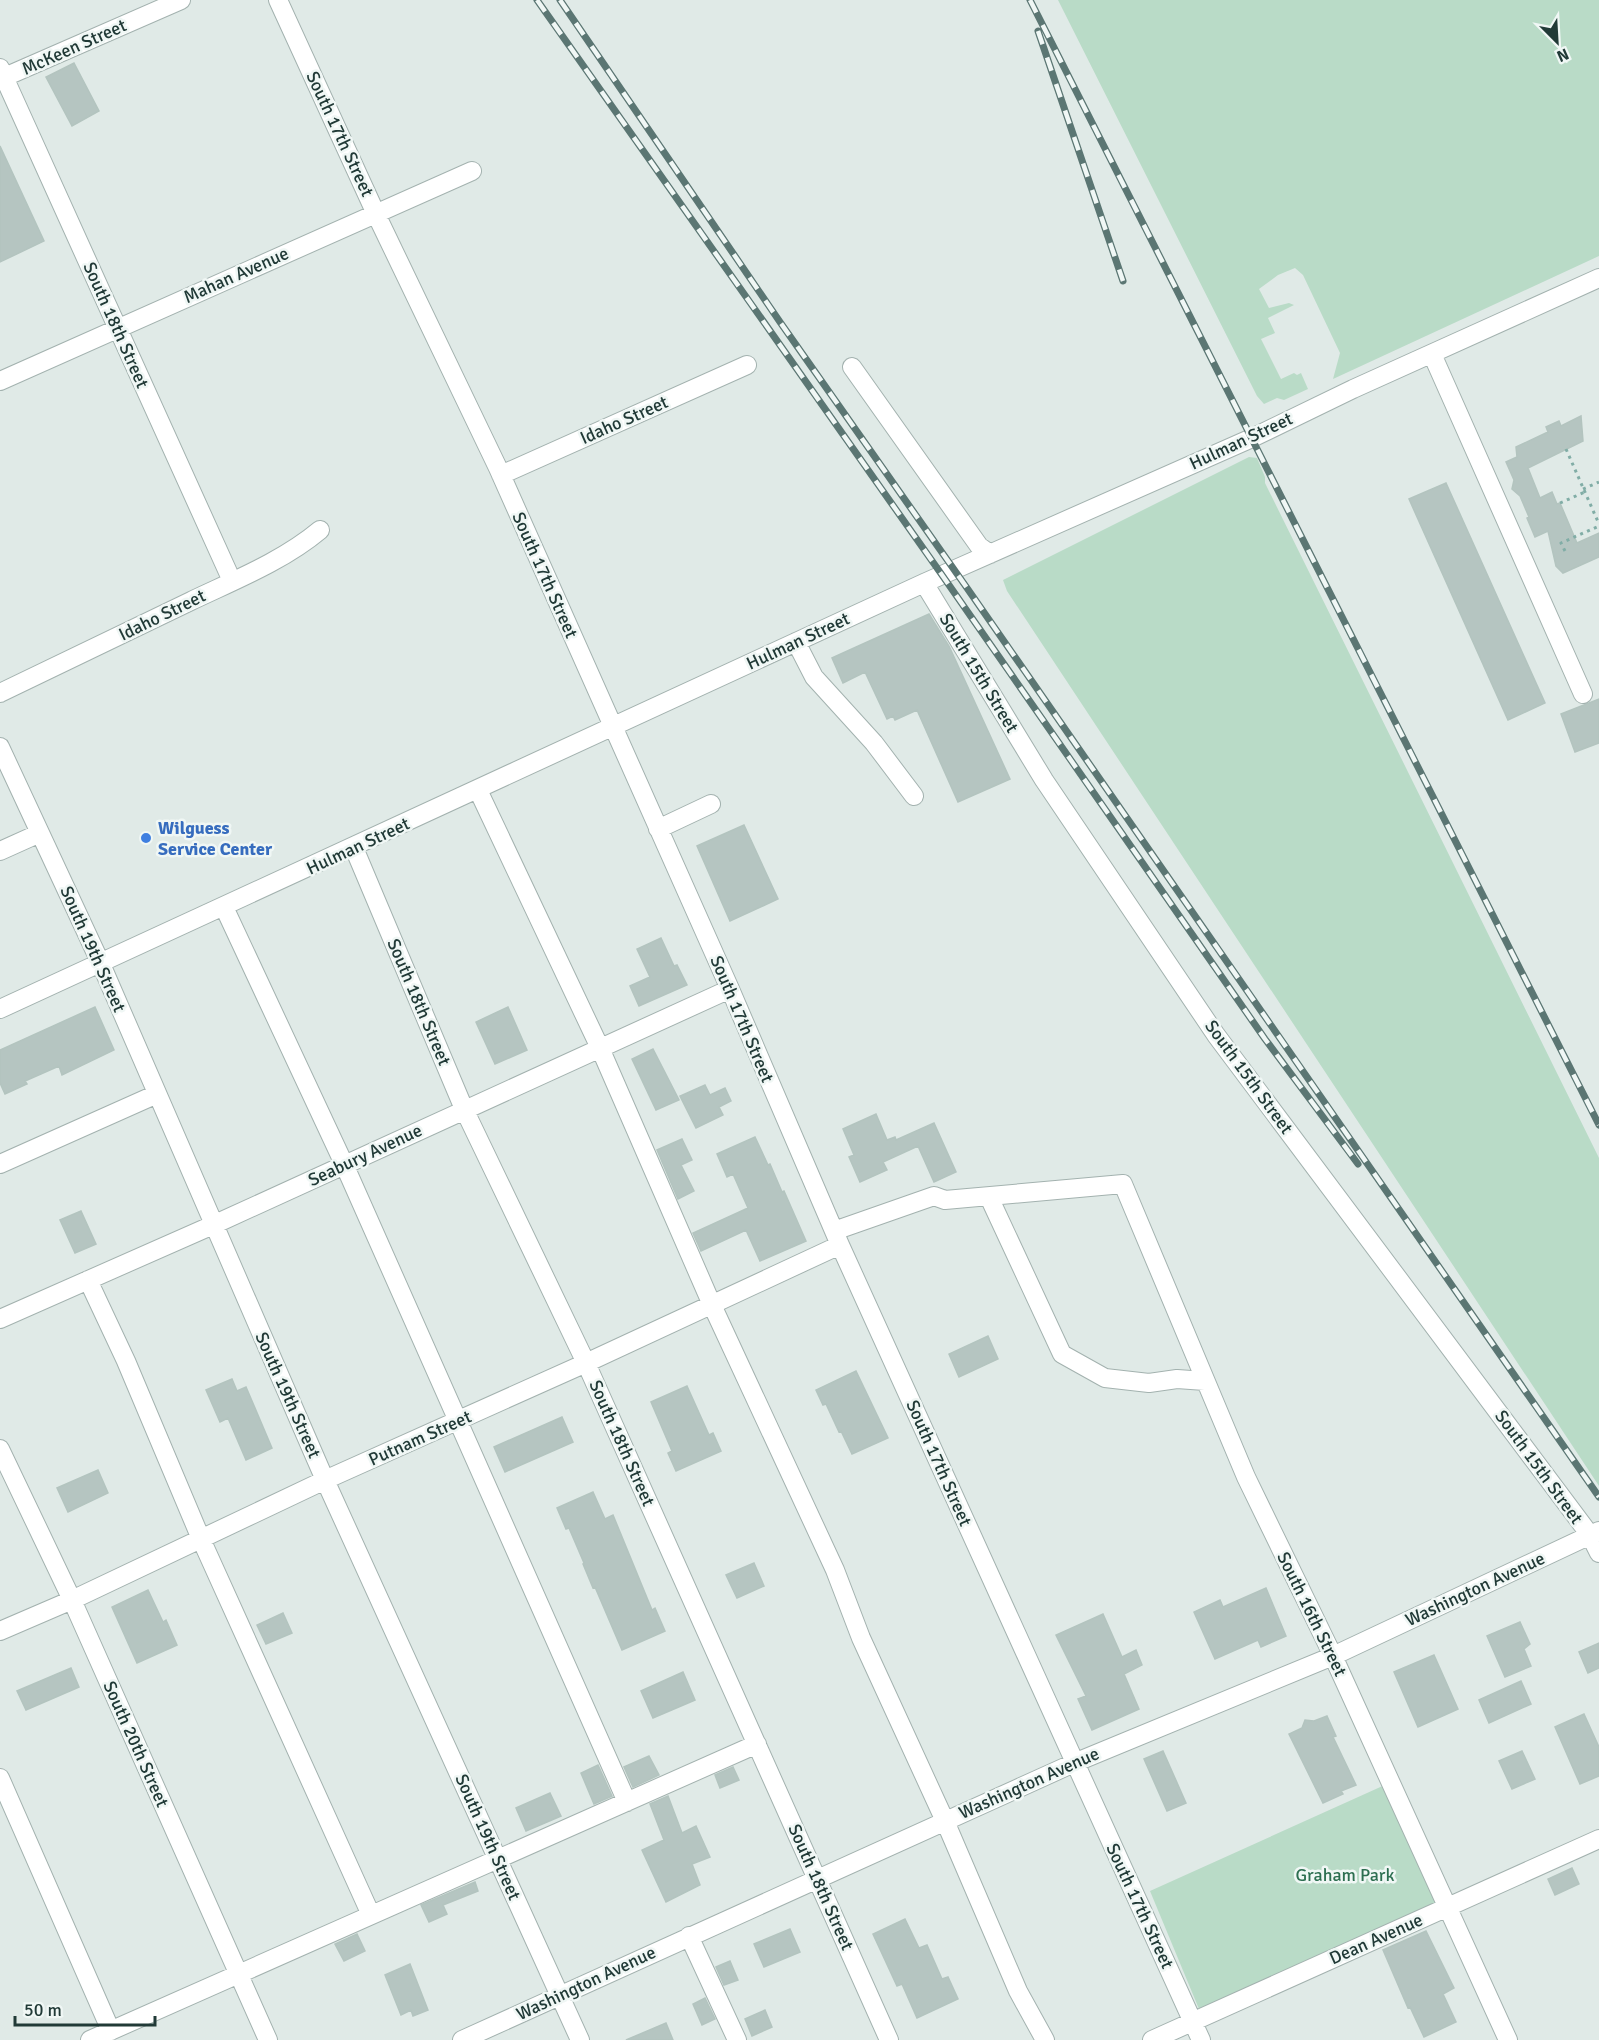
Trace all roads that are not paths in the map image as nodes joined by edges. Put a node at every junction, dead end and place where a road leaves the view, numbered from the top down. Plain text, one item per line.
1 (181, 0) edge
2 (279, 0) edge
3 (1, 75) edge
4 (472, 171) dead end
5 (376, 214) junction
6 (1599, 278) edge
7 (118, 327) junction
8 (1432, 354) junction
9 (747, 365) dead end
10 (852, 367) dead end
11 (0, 381) edge
12 (501, 475) junction
13 (320, 530) dead end
14 (990, 554) junction
15 (232, 581) junction
16 (924, 583) junction
17 (796, 642) junction
18 (0, 693) edge
19 (1583, 694) dead end
20 (612, 727) junction
21 (0, 747) edge
22 (478, 790) junction
23 (914, 796) dead end
24 (711, 804) dead end
25 (658, 829) junction
26 (40, 833) junction
27 (354, 848) junction
28 (0, 851) edge
29 (224, 907) junction
30 (101, 964) junction
31 (730, 989) junction
32 (0, 1009) edge
33 (600, 1048) junction
34 (157, 1094) junction
35 (464, 1109) junction
36 (0, 1164) edge
37 (344, 1164) junction
38 (1123, 1184) joint
39 (989, 1197) junction
40 (213, 1225) junction
41 (837, 1238) junction
42 (88, 1280) junction
43 (712, 1305) junction
44 (0, 1319) edge
45 (586, 1363) junction
46 (1205, 1381) junction
47 (459, 1420) junction
48 (0, 1449) edge
49 (326, 1480) junction
50 (1594, 1533) edge
51 (201, 1539) junction
52 (1599, 1553) edge
53 (72, 1600) junction
54 (0, 1631) edge
55 (1333, 1656) junction
56 (757, 1744) junction
57 (1074, 1763) junction
58 (0, 1778) edge
59 (627, 1802) junction
60 (945, 1821) junction
61 (1599, 1839) edge
62 (498, 1859) junction
63 (816, 1878) junction
64 (1448, 1907) junction
65 (371, 1915) junction
66 (689, 1936) junction
67 (239, 1974) junction
68 (560, 1995) junction
69 (1193, 2021) junction
70 (111, 2031) junction
71 (90, 2040) edge
72 (268, 2040) edge
73 (462, 2040) edge
74 (580, 2040) edge
75 (737, 2040) edge
76 (889, 2040) edge
77 (1045, 2040) edge
78 (1152, 2040) edge
79 (1202, 2040) edge
80 (1508, 2040) edge

1 - 3 street, McKeen Street
2 - 5 street, South 17th Street
3 - 7 street, South 18th Street
4 - 5 street, Mahan Avenue
5 - 7 street, Mahan Avenue
5 - 12 street, South 17th Street
6 - 8 street, Hulman Street
7 - 11 street, Mahan Avenue
7 - 15 street, South 18th Street
8 - 14 street, Hulman Street
8 - 19 street
9 - 12 street, Idaho Street
10 - 14 street
12 - 20 street, South 17th Street
13 - 15 street, Idaho Street
14 - 16 street, Hulman Street
15 - 18 street, Idaho Street
16 - 17 street, Hulman Street
16 - 50 street, South 15th Street
17 - 20 street, Hulman Street
17 - 23 street
20 - 22 street, Hulman Street
20 - 25 street, South 17th Street
21 - 26 street, South 19th Street
22 - 27 street, Hulman Street
22 - 33 street
24 - 25 street
25 - 31 street, South 17th Street
26 - 28 street
26 - 30 street, South 19th Street
27 - 29 street, Hulman Street
27 - 35 street, South 18th Street
29 - 30 street, Hulman Street
29 - 37 street
30 - 32 street, Hulman Street
30 - 34 street, South 19th Street
31 - 33 street, Seabury Avenue
31 - 41 street, South 17th Street
33 - 35 street, Seabury Avenue
33 - 43 street
34 - 36 street
34 - 40 street, South 19th Street
35 - 37 street, Seabury Avenue
35 - 45 street, South 18th Street
37 - 40 street, Seabury Avenue
37 - 47 street
38 - 39 street, Putnam Street
38 - 46 street, South 16th Street
39 - 41 street, Putnam Street
39 - 46 street
40 - 42 street, Seabury Avenue
40 - 49 street, South 19th Street
41 - 43 street, Putnam Street
41 - 57 street, South 17th Street
42 - 44 street, Seabury Avenue
42 - 51 street
43 - 45 street, Putnam Street
43 - 60 street
45 - 47 street, Putnam Street
45 - 56 street, South 18th Street
46 - 55 street, South 16th Street
47 - 49 street, Putnam Street
47 - 59 street
48 - 53 street, South 20th Street
49 - 51 street, Putnam Street
49 - 62 street, South 19th Street
50 - 52 street, South 15th Street
50 - 55 street, Washington Avenue
51 - 53 street, Putnam Street
51 - 65 street
53 - 54 street, Putnam Street
53 - 67 street, South 20th Street
55 - 57 street, Washington Avenue
55 - 64 street, South 16th Street
56 - 59 street
56 - 63 street, South 18th Street
57 - 60 street, Washington Avenue
57 - 69 street, South 17th Street
58 - 70 street
59 - 62 street
60 - 63 street, Washington Avenue
60 - 77 street
61 - 64 street, Dean Avenue
62 - 65 street
62 - 68 street, South 19th Street
63 - 66 street, Washington Avenue
63 - 76 street, South 18th Street
64 - 69 street, Dean Avenue
64 - 80 street, South 16th Street
65 - 67 street
66 - 68 street, Washington Avenue
66 - 75 street
67 - 70 street
67 - 72 street, South 20th Street
68 - 73 street, Washington Avenue
68 - 74 street, South 19th Street
69 - 78 street, Dean Avenue
69 - 79 street, South 17th Street
70 - 71 street

